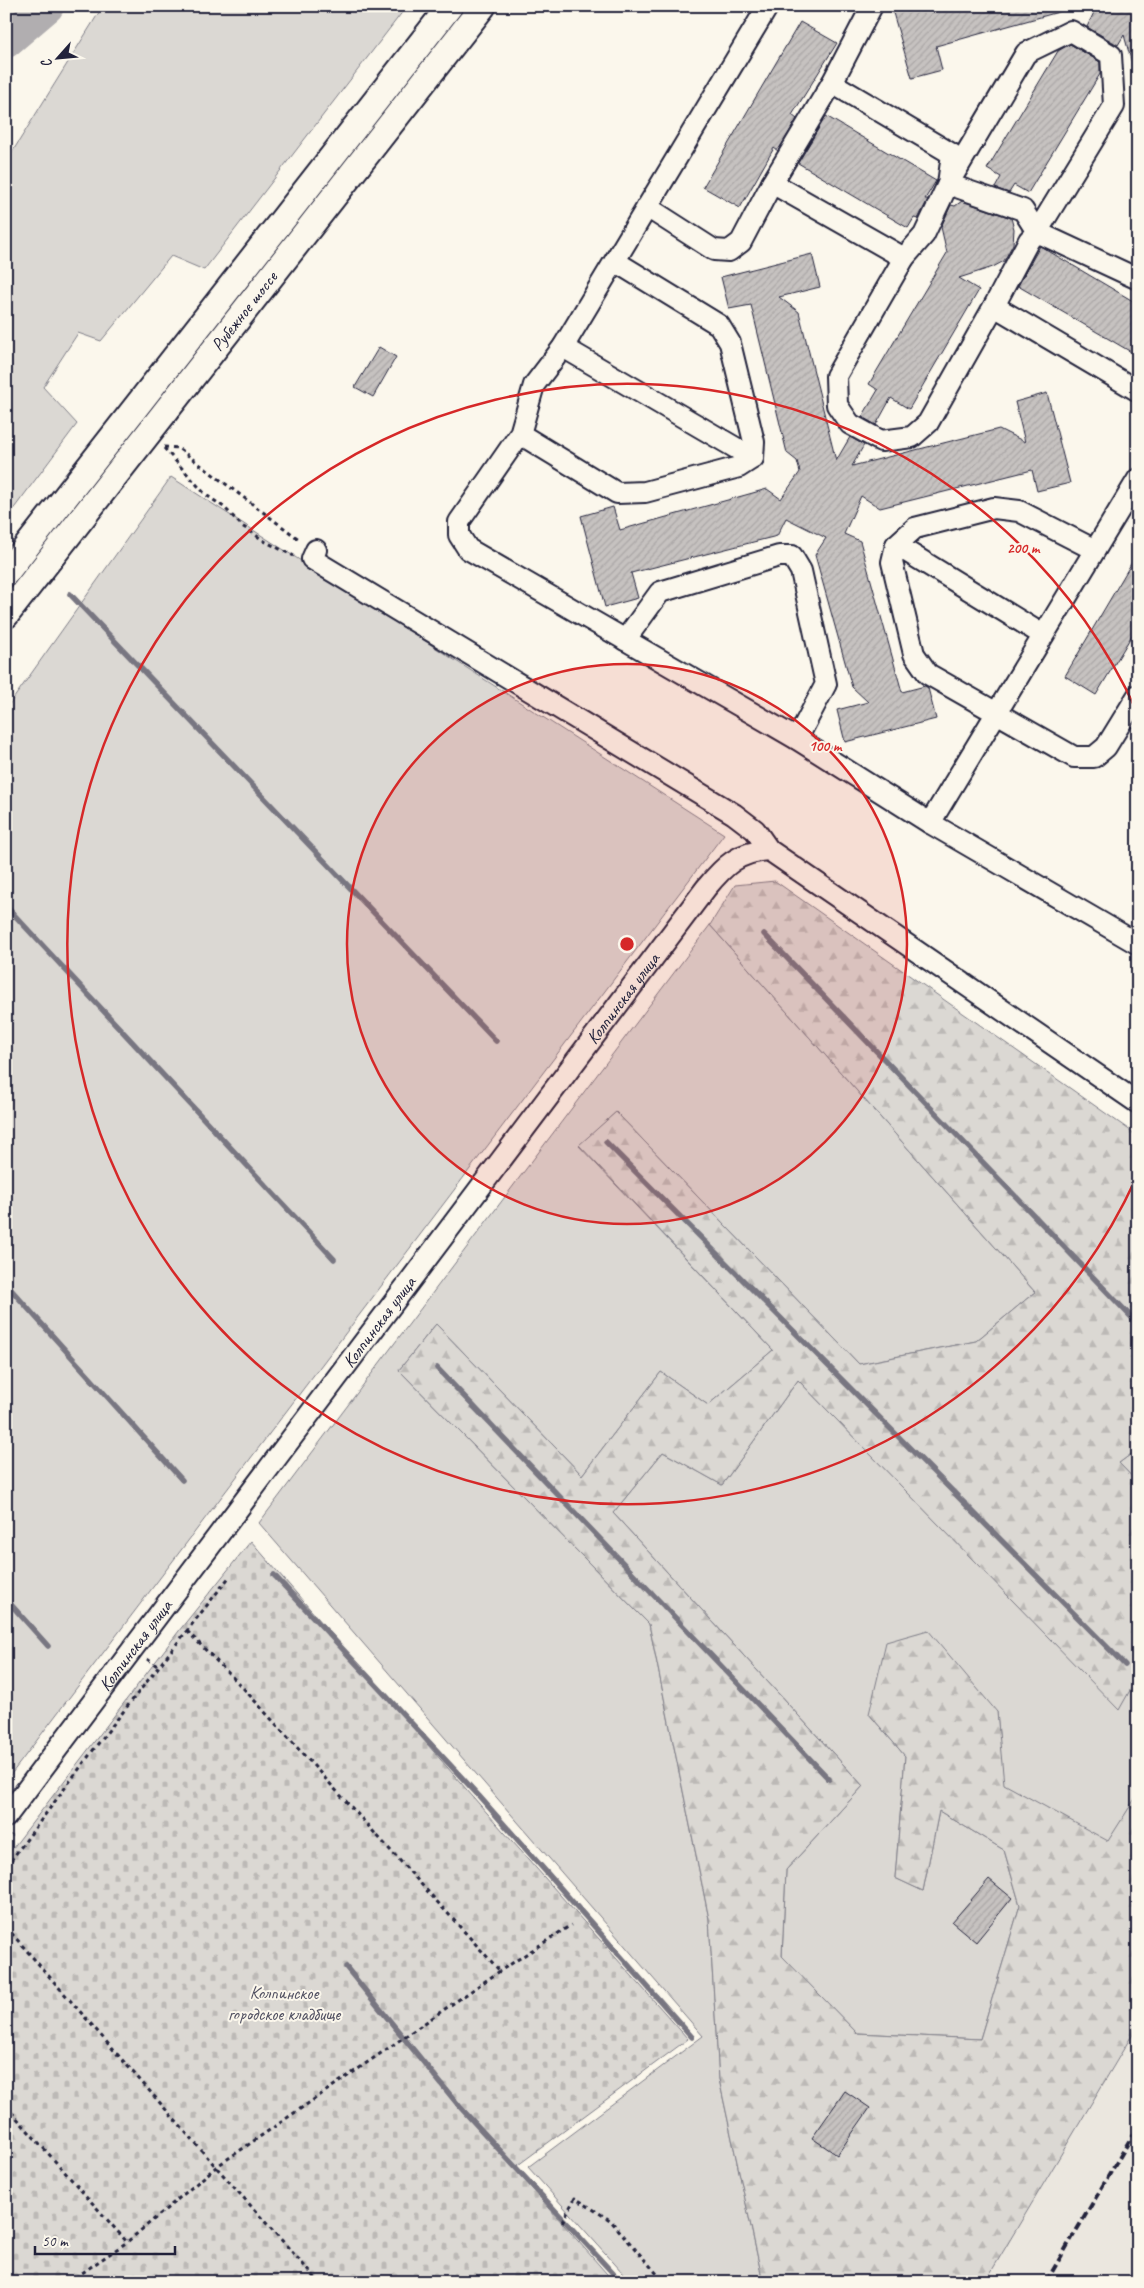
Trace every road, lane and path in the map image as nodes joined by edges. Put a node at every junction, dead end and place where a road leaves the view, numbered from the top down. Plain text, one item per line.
1 (450, 6) edge
2 (483, 6) edge
3 (768, 6) edge
4 (872, 6) edge
5 (832, 82) junction
6 (772, 182) junction
7 (948, 184) junction
8 (647, 207) junction
9 (1037, 232) junction
10 (904, 258) junction
11 (616, 262) junction
12 (1138, 279) edge
13 (994, 306) junction
14 (563, 347) junction
15 (1138, 391) edge
16 (520, 434) junction
17 (753, 458) junction
18 (1138, 479) edge
19 (896, 545) junction
20 (1095, 550) junction
21 (314, 554) junction
22 (6, 572) edge
23 (6, 615) edge
24 (1043, 635) junction
25 (625, 640) junction
26 (1138, 695) edge
27 (996, 714) junction
28 (797, 739) junction
29 (930, 823) junction
30 (769, 850) junction
31 (1138, 944) edge
32 (1135, 1101) edge
33 (230, 1576) dead end
34 (187, 1631) junction
35 (154, 1663) dead end
36 (159, 1666) junction
37 (6, 1817) edge
38 (6, 1867) edge
39 (571, 1925) dead end
40 (6, 1926) edge
41 (500, 1971) junction
42 (6, 2106) edge
43 (216, 2167) junction
44 (562, 2222) dead end
45 (127, 2242) junction
46 (69, 2282) edge
47 (319, 2282) edge
48 (664, 2282) edge

1 - 22 main road, Рубежное шоссе
2 - 23 main road, Рубежное шоссе
3 - 8 street
4 - 5 street
5 - 6 street
5 - 7 street
6 - 8 street
6 - 10 street
7 - 9 street
7 - 9 street
7 - 10 street
8 - 11 street
9 - 12 street
9 - 13 street
10 - 13 street
11 - 14 street
11 - 17 street
13 - 15 street
14 - 16 street
14 - 17 street
16 - 17 street
16 - 25 street
18 - 20 street
19 - 20 street
19 - 24 street
19 - 27 street
20 - 24 street
21 - 21 path
21 - 30 street
24 - 27 street
25 - 28 street
25 - 28 street
26 - 27 street
27 - 29 street
28 - 29 street
29 - 31 street
30 - 32 street
30 - 37 street, Колпинская улица
33 - 34 path
34 - 36 path
34 - 41 path
35 - 36 path
36 - 38 path
39 - 41 path
40 - 43 path
41 - 43 path
42 - 45 path
43 - 45 path
43 - 47 path
44 - 48 path
45 - 46 path

